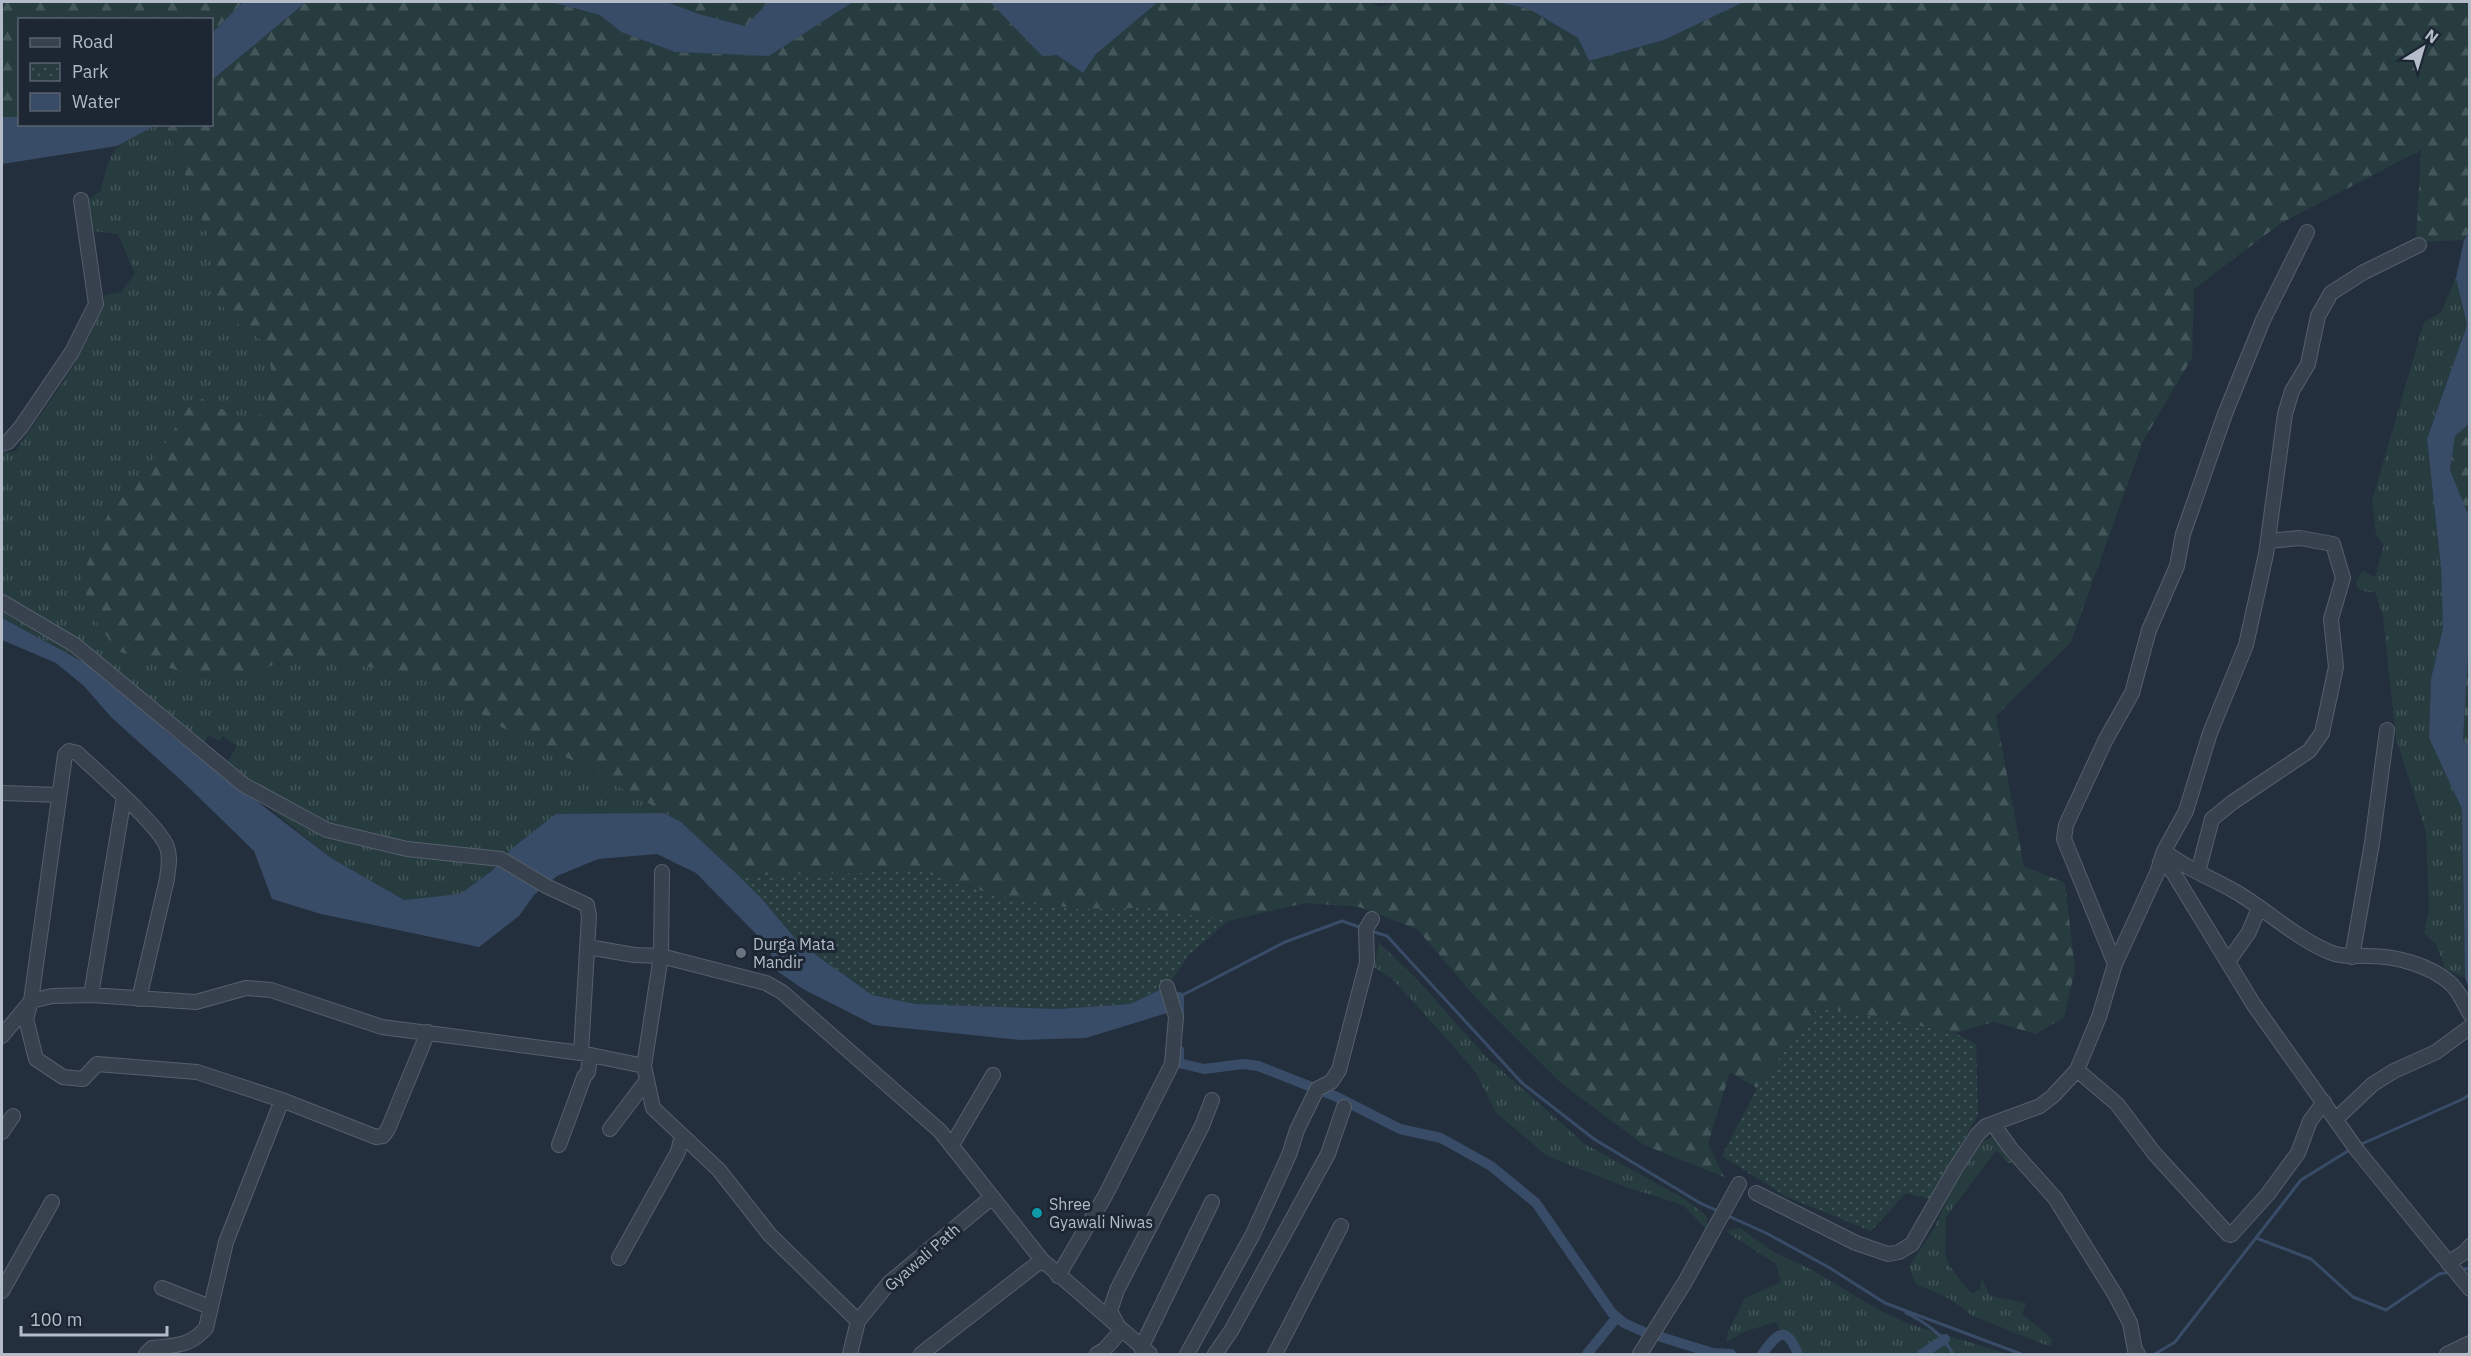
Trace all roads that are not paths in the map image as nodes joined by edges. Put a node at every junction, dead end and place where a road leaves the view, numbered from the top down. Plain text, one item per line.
1 (81, 200) dead end
2 (2307, 232) dead end
3 (2419, 244) dead end
4 (2, 444) edge
5 (2268, 541) junction
6 (2, 602) edge
7 (2387, 730) dead end
8 (2, 793) edge
9 (59, 795) junction
10 (124, 797) junction
11 (2162, 857) junction
12 (2178, 863) junction
13 (662, 872) dead end
14 (2198, 873) junction
15 (2178, 880) junction
16 (2259, 908) junction
17 (1372, 919) dead end
18 (588, 946) junction
19 (661, 956) junction
20 (2352, 957) junction
21 (2228, 962) junction
22 (2115, 964) junction
23 (1167, 987) dead end
24 (91, 995) junction
25 (139, 999) junction
26 (31, 1001) junction
27 (2469, 1014) edge
28 (2469, 1027) edge
29 (428, 1032) junction
30 (2, 1036) edge
31 (586, 1054) junction
32 (2076, 1070) junction
33 (646, 1073) junction
34 (993, 1075) dead end
35 (282, 1100) junction
36 (1212, 1100) dead end
37 (2324, 1102) junction
38 (1344, 1107) dead end
39 (13, 1116) dead end
40 (2336, 1119) junction
41 (1993, 1124) junction
42 (610, 1130) dead end
43 (2, 1132) edge
44 (682, 1135) junction
45 (952, 1145) junction
46 (559, 1146) dead end
47 (1739, 1184) dead end
48 (1756, 1193) dead end
49 (991, 1198) junction
50 (52, 1202) dead end
51 (1212, 1203) dead end
52 (1341, 1226) dead end
53 (2469, 1246) edge
54 (619, 1258) dead end
55 (1042, 1260) junction
56 (2452, 1268) junction
57 (1058, 1276) junction
58 (162, 1288) dead end
59 (2469, 1289) edge
60 (2, 1292) edge
61 (210, 1307) junction
62 (858, 1321) junction
63 (1121, 1331) junction
64 (2469, 1342) edge
65 (1146, 1351) edge
66 (147, 1354) edge
67 (850, 1354) edge
68 (921, 1354) edge
69 (1097, 1354) edge
70 (1187, 1354) edge
71 (1215, 1354) edge
72 (1275, 1354) edge
73 (1640, 1354) edge
74 (2138, 1354) edge
75 (2447, 1354) edge

1 - 4 street
2 - 22 street
3 - 5 street
5 - 11 street
5 - 14 street
6 - 18 street
7 - 20 street
8 - 9 street
9 - 10 street
9 - 26 street
10 - 24 street
10 - 25 street
11 - 12 street
11 - 15 street
11 - 22 street
12 - 14 street
12 - 15 street
13 - 19 street
14 - 16 street
15 - 21 street
16 - 20 street
16 - 21 street
17 - 70 street
18 - 19 street
18 - 31 street
19 - 33 street
19 - 45 street
20 - 27 street
21 - 37 street
22 - 32 street
23 - 57 street
24 - 25 street
24 - 26 street
25 - 29 street
26 - 30 street
26 - 35 street
28 - 40 street
29 - 31 street
29 - 35 street
31 - 33 street
31 - 46 street
32 - 37 street
32 - 41 street
33 - 42 street
33 - 44 street
34 - 45 street
35 - 61 street
36 - 63 street
37 - 40 street
38 - 71 street
39 - 43 street
40 - 56 street
41 - 48 street
41 - 74 street
44 - 54 street
44 - 62 street
45 - 49 street
47 - 73 street
49 - 55 street
49 - 62 street, Gyawali Path
50 - 60 street
51 - 65 street
52 - 72 street
53 - 56 street
55 - 57 street
55 - 68 street
56 - 59 street
57 - 63 street
58 - 61 street
61 - 66 street
62 - 67 street, Gyawali Path
63 - 65 street
63 - 69 street
64 - 75 street

